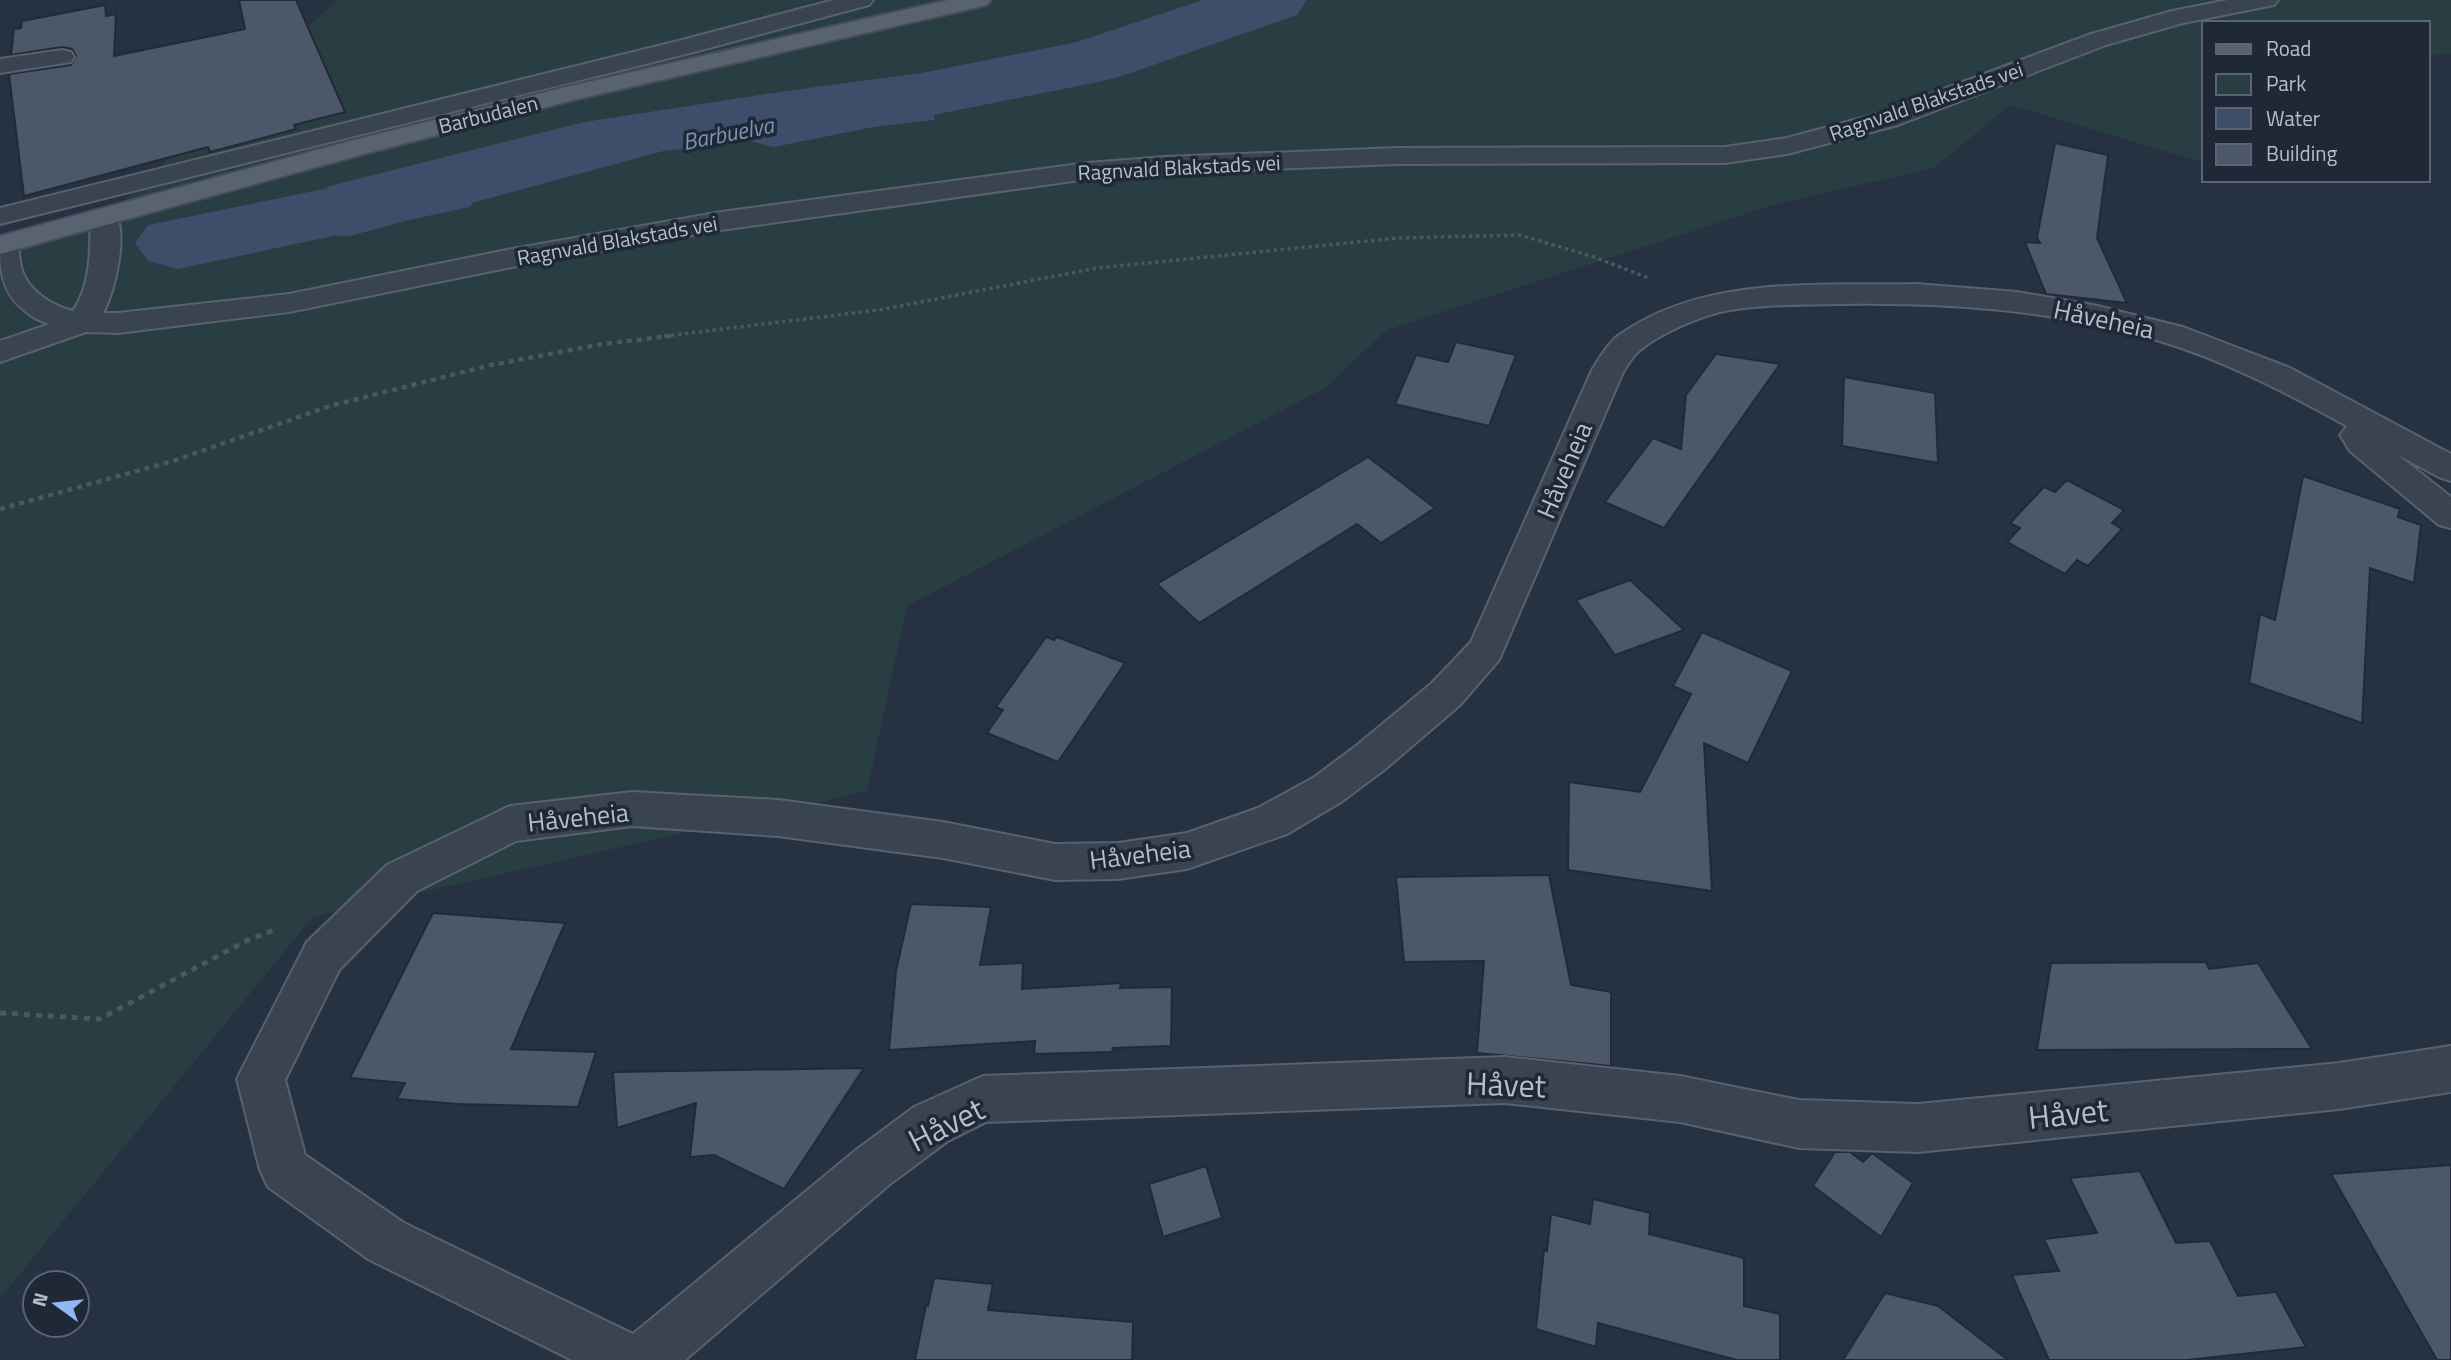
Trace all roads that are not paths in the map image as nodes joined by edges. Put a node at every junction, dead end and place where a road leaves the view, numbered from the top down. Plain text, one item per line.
1 (861, 0) edge
2 (979, 0) edge
3 (2266, 0) edge
4 (62, 57) dead end
5 (0, 66) edge
6 (104, 217) junction
7 (1, 235) edge
8 (80, 322) junction
9 (0, 352) edge
10 (2340, 408) junction
11 (2451, 469) edge
12 (2451, 516) edge
13 (2451, 1069) edge
14 (629, 1360) edge
15 (644, 1360) edge

1 - 7 street, Barbudalen
2 - 6 main road, Barbudalen
3 - 8 street, Ragnvald Blakstads vei
4 - 5 street
6 - 7 main road, Barbudalen
6 - 8 street
7 - 8 street, Ragnvald Blakstads vei
8 - 9 street, Ragnvald Blakstads vei
10 - 11 street, Håveheia
10 - 12 street, Håveheia
10 - 14 street, Håveheia
13 - 15 street, Håvet

